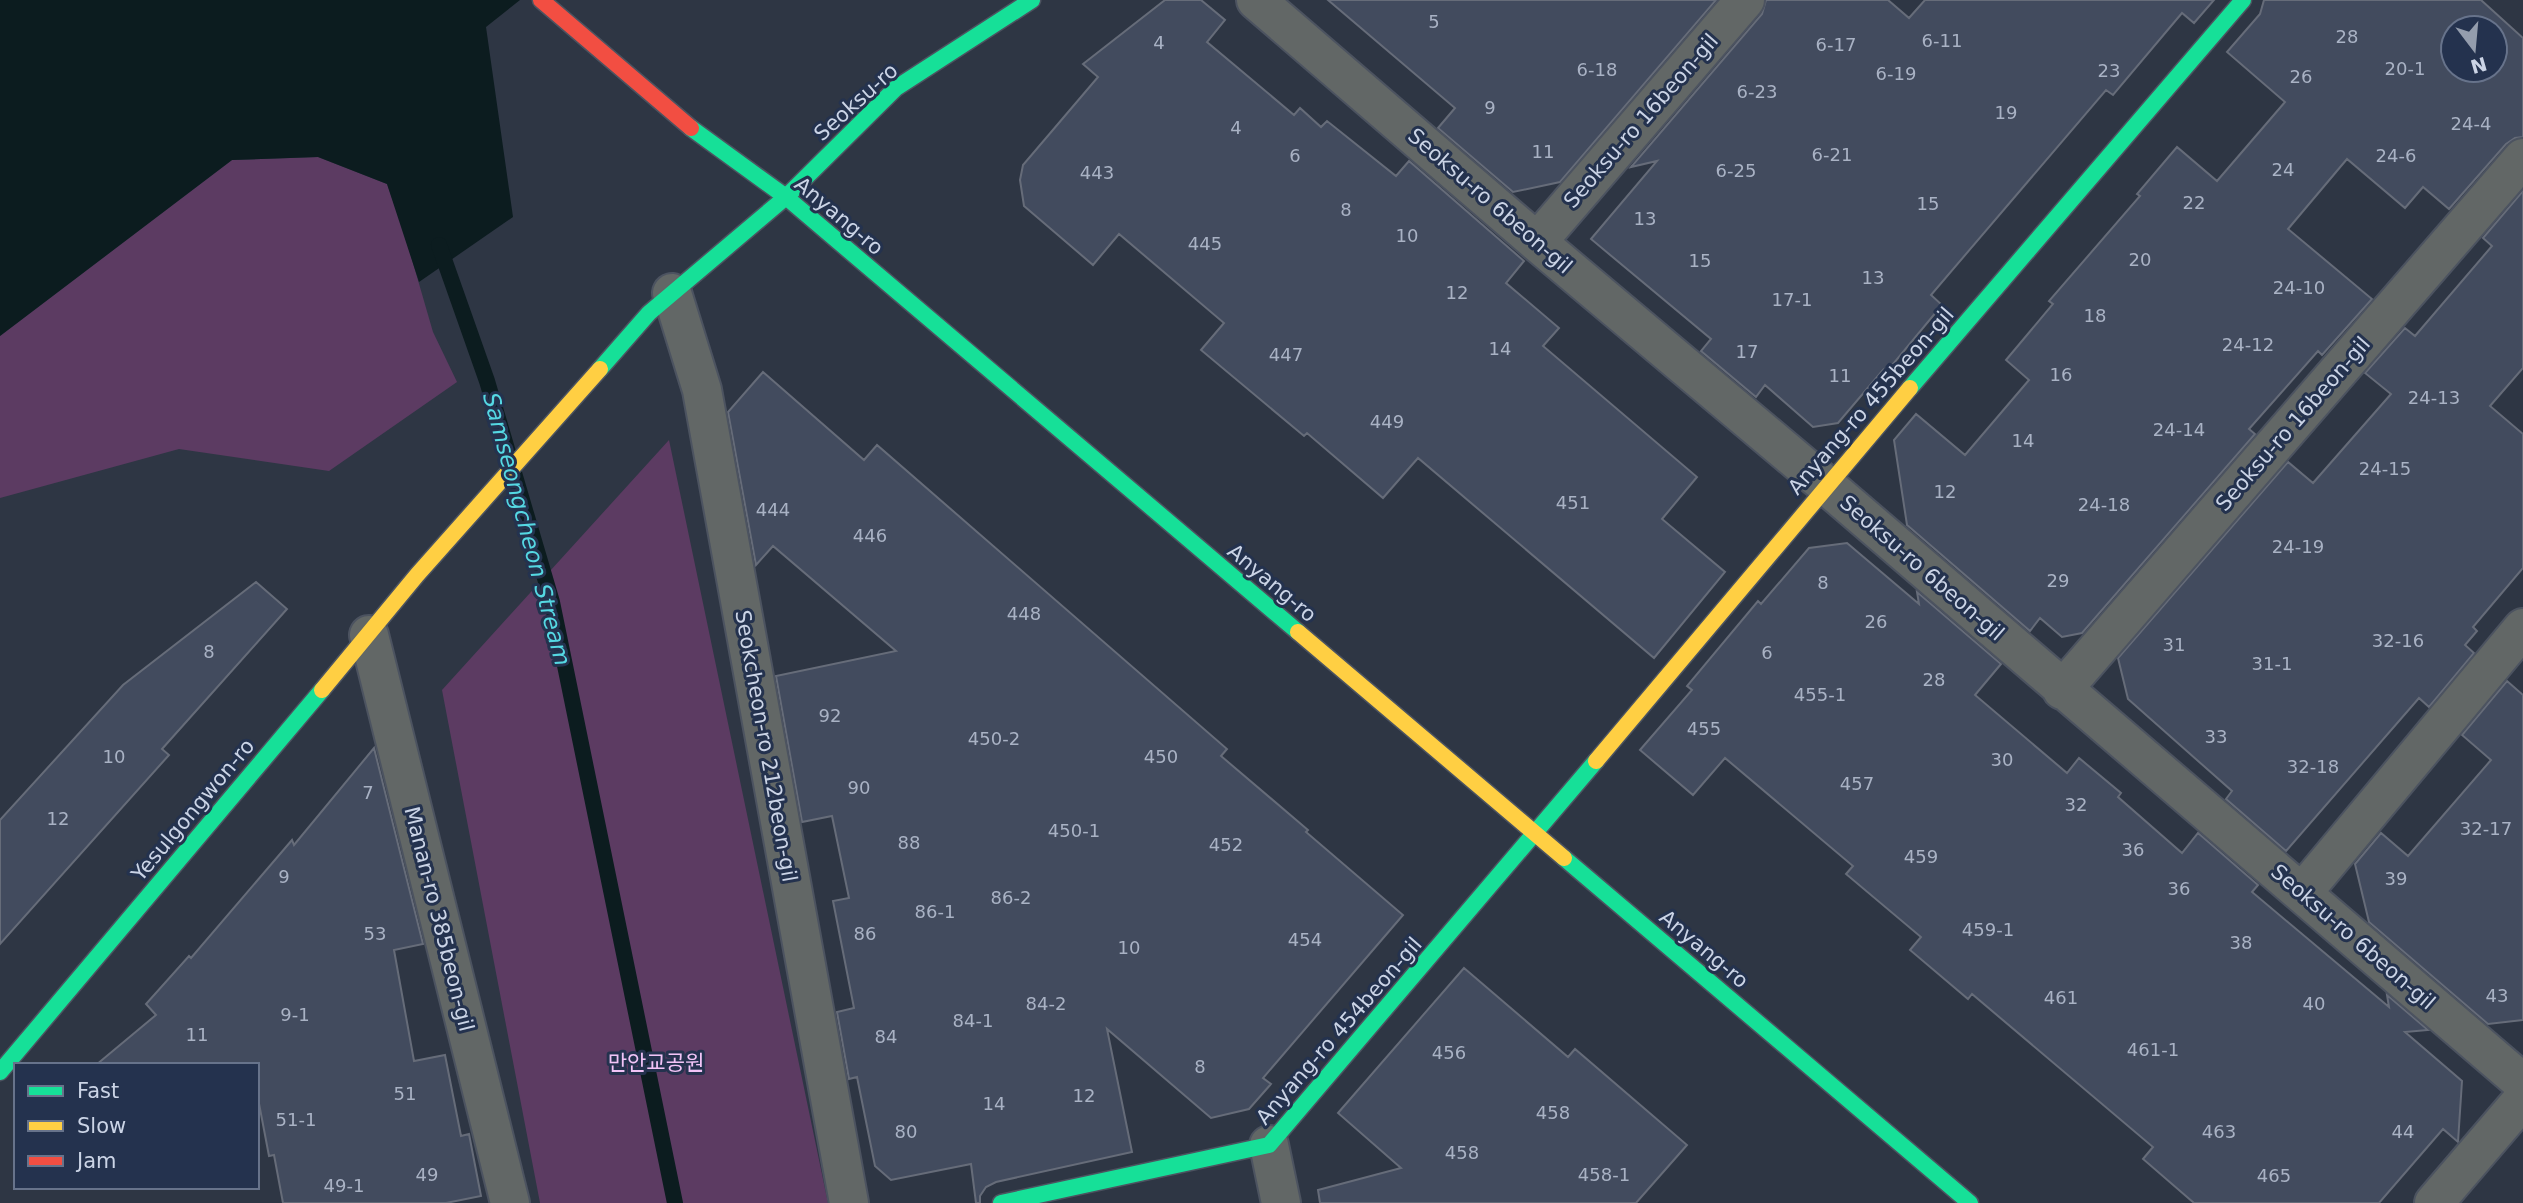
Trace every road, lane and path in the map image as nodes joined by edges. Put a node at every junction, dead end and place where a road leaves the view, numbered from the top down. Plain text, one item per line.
1 (541, 0) edge
2 (1032, 0) edge
3 (1256, 0) edge
4 (1745, 0) edge
5 (2244, 0) edge
6 (2523, 158) edge
7 (786, 197) junction
8 (1537, 242) junction
9 (661, 303) junction
10 (1826, 485) junction
11 (2523, 628) edge
12 (369, 635) junction
13 (2062, 690) junction
14 (1535, 834) junction
15 (2302, 893) junction
16 (0, 1072) edge
17 (2523, 1083) edge
18 (2523, 1099) edge
19 (1269, 1145) junction
20 (1004, 1202) edge
21 (510, 1203) edge
22 (849, 1203) edge
23 (1281, 1203) edge
24 (1970, 1203) edge
25 (2434, 1203) edge

1 - 7 street, Anyang-ro
2 - 7 street, Seoksu-ro
3 - 8 street, Seoksu-ro 6beon-gil
4 - 8 street, Seoksu-ro 16beon-gil
5 - 10 street, Anyang-ro 455beon-gil
6 - 13 street, Seoksu-ro 16beon-gil
7 - 9 street
7 - 14 street, Anyang-ro
8 - 10 street, Seoksu-ro 6beon-gil
9 - 12 street, Yesulgongwon-ro
9 - 22 street, Seokcheon-ro 212beon-gil
10 - 13 street, Seoksu-ro 6beon-gil
10 - 14 street, Anyang-ro 455beon-gil
11 - 15 street
12 - 16 street, Yesulgongwon-ro
12 - 21 street, Manan-ro 385beon-gil
13 - 15 street, Seoksu-ro 6beon-gil
14 - 19 street, Anyang-ro 454beon-gil
14 - 24 street, Anyang-ro
15 - 17 street, Seoksu-ro 6beon-gil
18 - 25 street
19 - 20 street, Anyang-ro 454beon-gil
19 - 23 street

